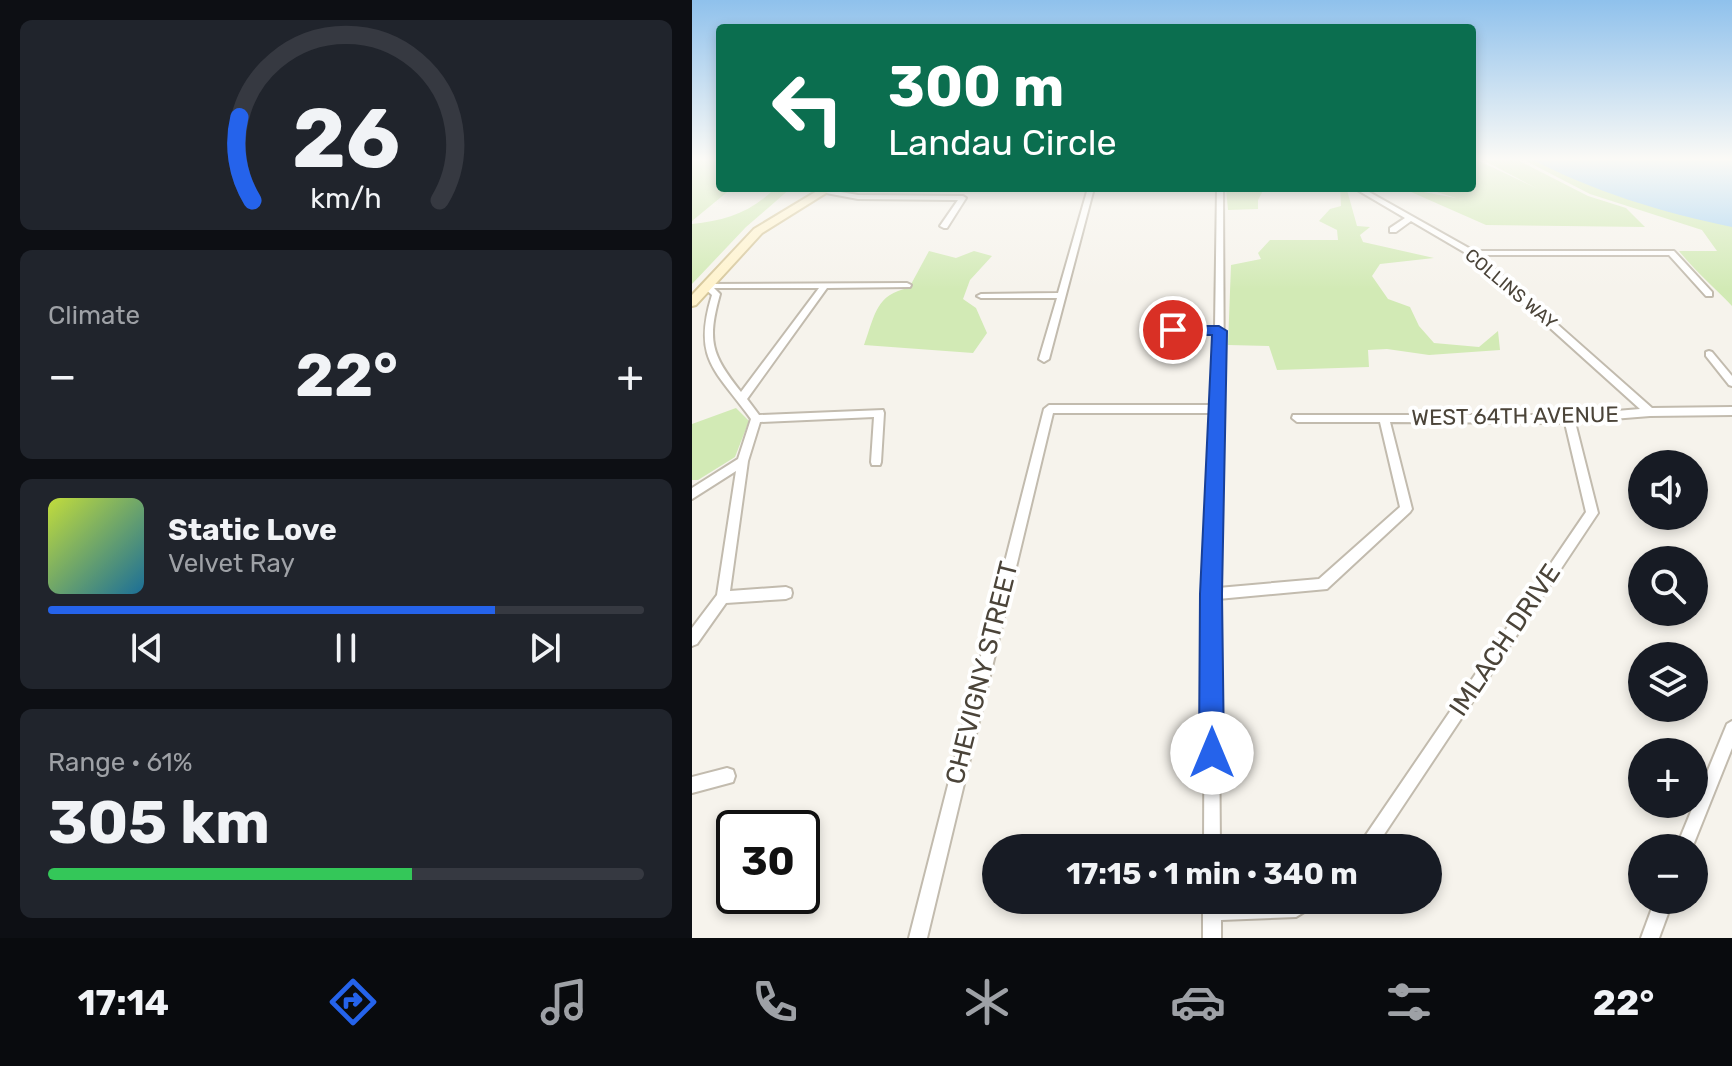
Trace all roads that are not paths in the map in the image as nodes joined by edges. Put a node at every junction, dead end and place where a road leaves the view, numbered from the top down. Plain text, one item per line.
1 (805, 202) edge
2 (960, 202) edge
3 (1087, 202) edge
4 (1220, 202) edge
5 (1380, 202) edge
6 (1409, 219) junction
7 (944, 226) dead end
8 (1393, 230) dead end
9 (1472, 253) junction
10 (825, 285) junction
11 (907, 285) dead end
12 (700, 290) edge
13 (1709, 294) dead end
14 (1061, 295) junction
15 (981, 296) dead end
16 (692, 302) edge
17 (1173, 330) dead end
18 (1219, 331) junction
19 (1709, 354) dead end
20 (1044, 359) dead end
21 (1732, 383) edge
22 (742, 398) junction
23 (1219, 409) junction
24 (1732, 411) edge
25 (1650, 412) junction
26 (1297, 418) dead end
27 (756, 419) junction
28 (1384, 419) junction
29 (1569, 419) junction
30 (743, 461) junction
31 (876, 462) dead end
32 (692, 494) edge
33 (786, 593) dead end
34 (1211, 594) junction
35 (723, 597) junction
36 (692, 639) edge
37 (1732, 729) edge
38 (727, 776) dead end
39 (692, 785) edge
40 (1212, 834) edge
41 (1374, 834) edge
42 (1690, 834) edge
43 (1212, 914) edge
44 (1659, 914) edge
45 (918, 938) edge
46 (1212, 938) edge
47 (1650, 938) edge

1 - 12 main road
2 - 7 street
3 - 14 street
4 - 18 street
5 - 6 street, COLLINS WAY
6 - 8 street
6 - 9 street, COLLINS WAY
9 - 13 street
9 - 25 street, COLLINS WAY
10 - 11 street
10 - 12 street
10 - 22 street
12 - 16 main road
12 - 22 street
14 - 15 street
14 - 20 street
17 - 18 street
18 - 23 street
19 - 21 street
22 - 27 street
23 - 34 street
23 - 45 street, CHEVIGNY STREET
24 - 25 street, WEST 64TH AVENUE
25 - 29 street, WEST 64TH AVENUE
26 - 28 street, WEST 64TH AVENUE
27 - 30 street
27 - 31 street
28 - 29 street, WEST 64TH AVENUE
28 - 34 street
29 - 41 street, IMLACH DRIVE
30 - 32 street
30 - 35 street
33 - 35 street
34 - 40 street
35 - 36 street
37 - 42 street
38 - 39 street
43 - 46 street
44 - 47 street

